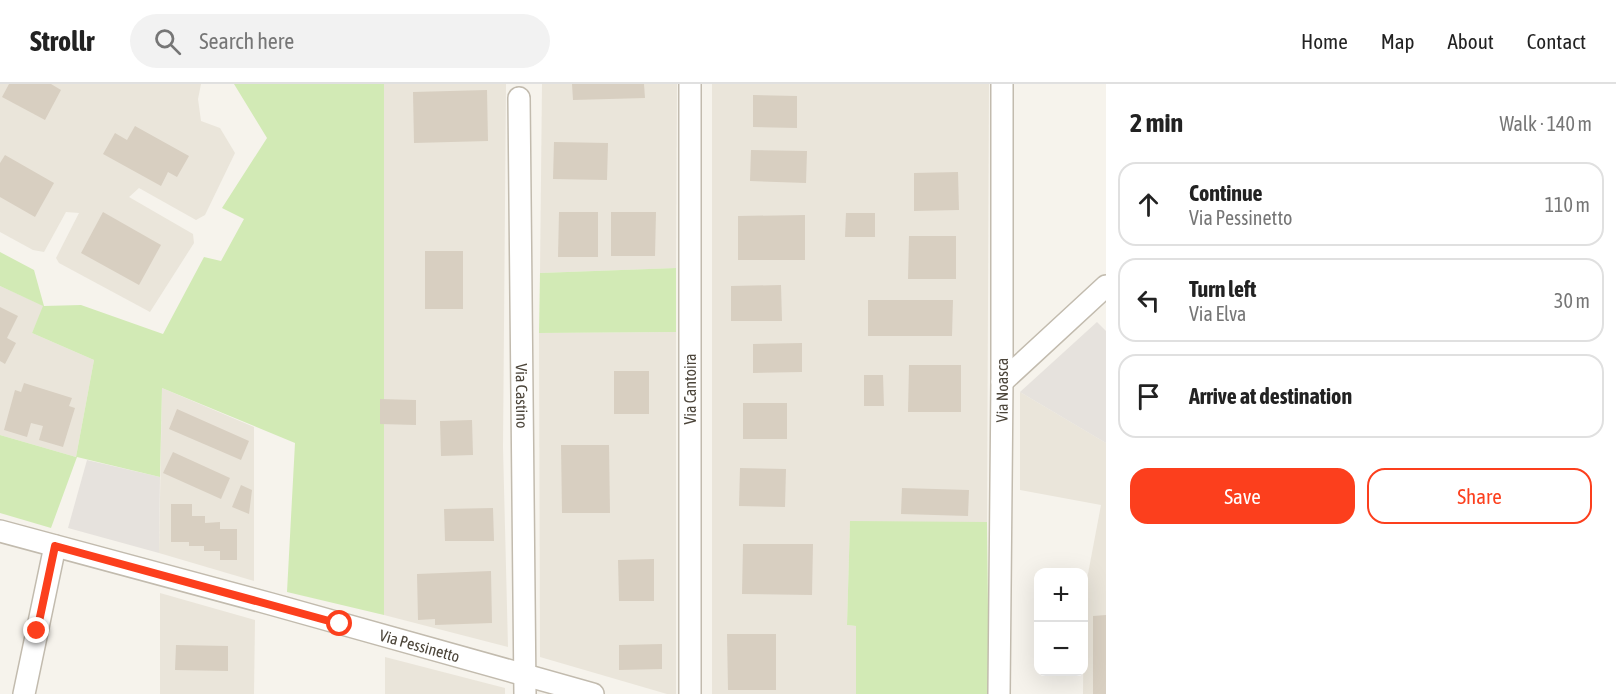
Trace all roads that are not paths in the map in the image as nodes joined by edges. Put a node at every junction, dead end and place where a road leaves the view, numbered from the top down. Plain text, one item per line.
1 (690, 84) edge
2 (1002, 84) edge
3 (519, 98) dead end
4 (1106, 286) edge
5 (1002, 382) junction
6 (0, 531) edge
7 (55, 546) junction
8 (525, 685) edge
9 (24, 694) edge
10 (593, 694) edge
11 (690, 694) edge
12 (999, 694) edge

1 - 11 street, Via Cantoira
2 - 5 street, Via Noasca
3 - 8 street, Via Castino
4 - 5 street
5 - 12 street, Via Noasca
6 - 7 street, Via Pessinetto
7 - 8 street, Via Pessinetto
7 - 9 street
8 - 10 street, Via Pessinetto

